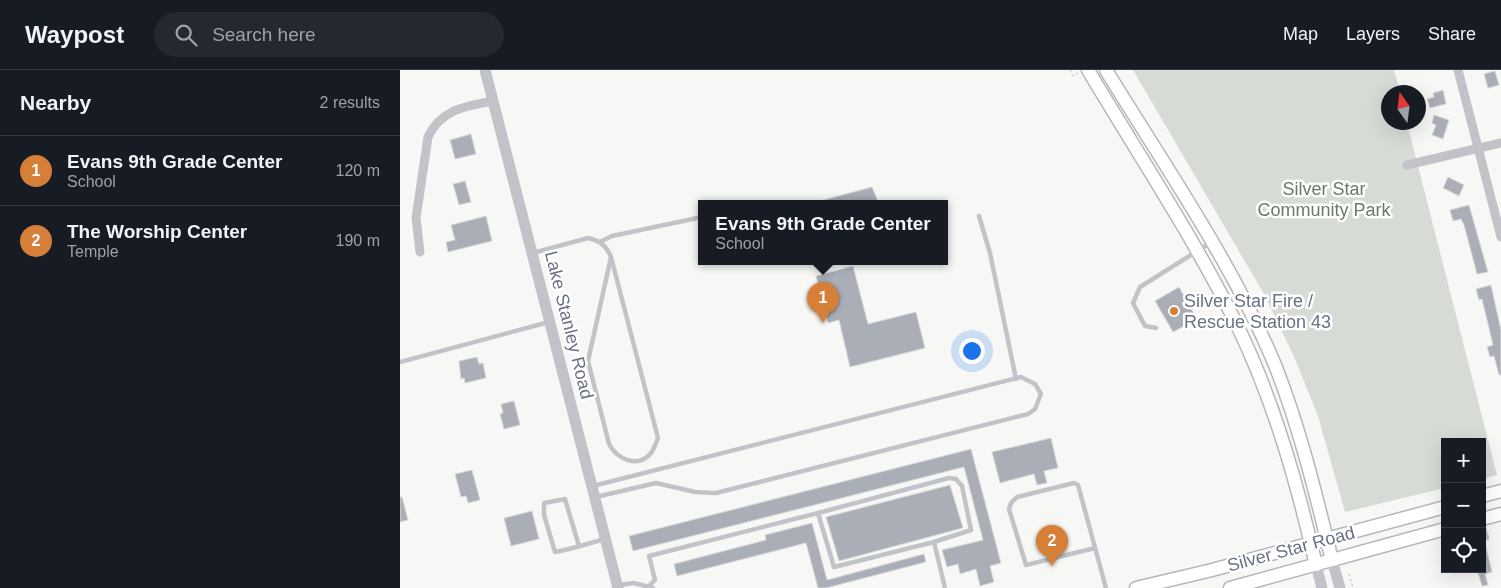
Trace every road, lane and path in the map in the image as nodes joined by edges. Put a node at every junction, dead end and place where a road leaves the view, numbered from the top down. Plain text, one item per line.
1 (485, 70) edge
2 (1070, 70) edge
3 (1085, 70) edge
4 (1106, 70) edge
5 (1458, 70) edge
6 (493, 101) junction
7 (1501, 142) edge
8 (1478, 148) junction
9 (1408, 165) dead end
10 (980, 216) dead end
11 (698, 218) edge
12 (1501, 237) edge
13 (600, 242) junction
14 (1211, 242) junction
15 (1196, 251) junction
16 (420, 252) dead end
17 (532, 254) junction
18 (611, 257) junction
19 (550, 322) junction
20 (1156, 328) dead end
21 (400, 362) edge
22 (1016, 378) junction
23 (1501, 491) edge
24 (594, 492) junction
25 (1486, 495) edge
26 (1441, 508) edge
27 (818, 513) junction
28 (1501, 514) edge
29 (1486, 519) edge
30 (1441, 530) edge
31 (605, 539) junction
32 (1327, 539) junction
33 (934, 542) junction
34 (1311, 544) junction
35 (579, 546) junction
36 (1095, 548) junction
37 (1332, 560) junction
38 (1316, 565) junction
39 (1350, 574) dead end
40 (618, 587) edge
41 (652, 587) edge
42 (945, 588) edge
43 (1106, 588) edge
44 (1136, 588) edge
45 (1230, 588) edge
46 (1322, 588) edge
47 (1340, 588) edge
48 (1353, 588) edge

1 - 6 street, Lake Stanley Road
2 - 3 path
3 - 15 main road
4 - 14 main road
5 - 8 street
6 - 16 street
6 - 17 street, Lake Stanley Road
7 - 8 street
8 - 9 street
8 - 12 street
10 - 22 lane
11 - 13 lane
13 - 17 lane
13 - 18 lane
14 - 15 lane
14 - 32 main road
15 - 20 lane
15 - 34 main road
17 - 19 street, Lake Stanley Road
18 - 18 lane
19 - 21 lane
19 - 24 street, Lake Stanley Road
22 - 24 lane
22 - 24 lane
23 - 25 main road
24 - 31 street, Lake Stanley Road
26 - 32 main road, Silver Star Road
27 - 33 lane
27 - 33 lane
27 - 41 lane
28 - 29 main road
30 - 37 main road, Silver Star Road
31 - 35 lane
31 - 40 street, Lake Stanley Road
32 - 34 main road, Silver Star Road
32 - 37 main road
33 - 42 lane
34 - 38 main road
34 - 44 main road, Silver Star Road
35 - 35 lane
36 - 36 lane
36 - 43 lane
37 - 38 main road, Silver Star Road
37 - 47 street
38 - 45 main road, Silver Star Road
38 - 46 street
39 - 48 path
40 - 41 lane

